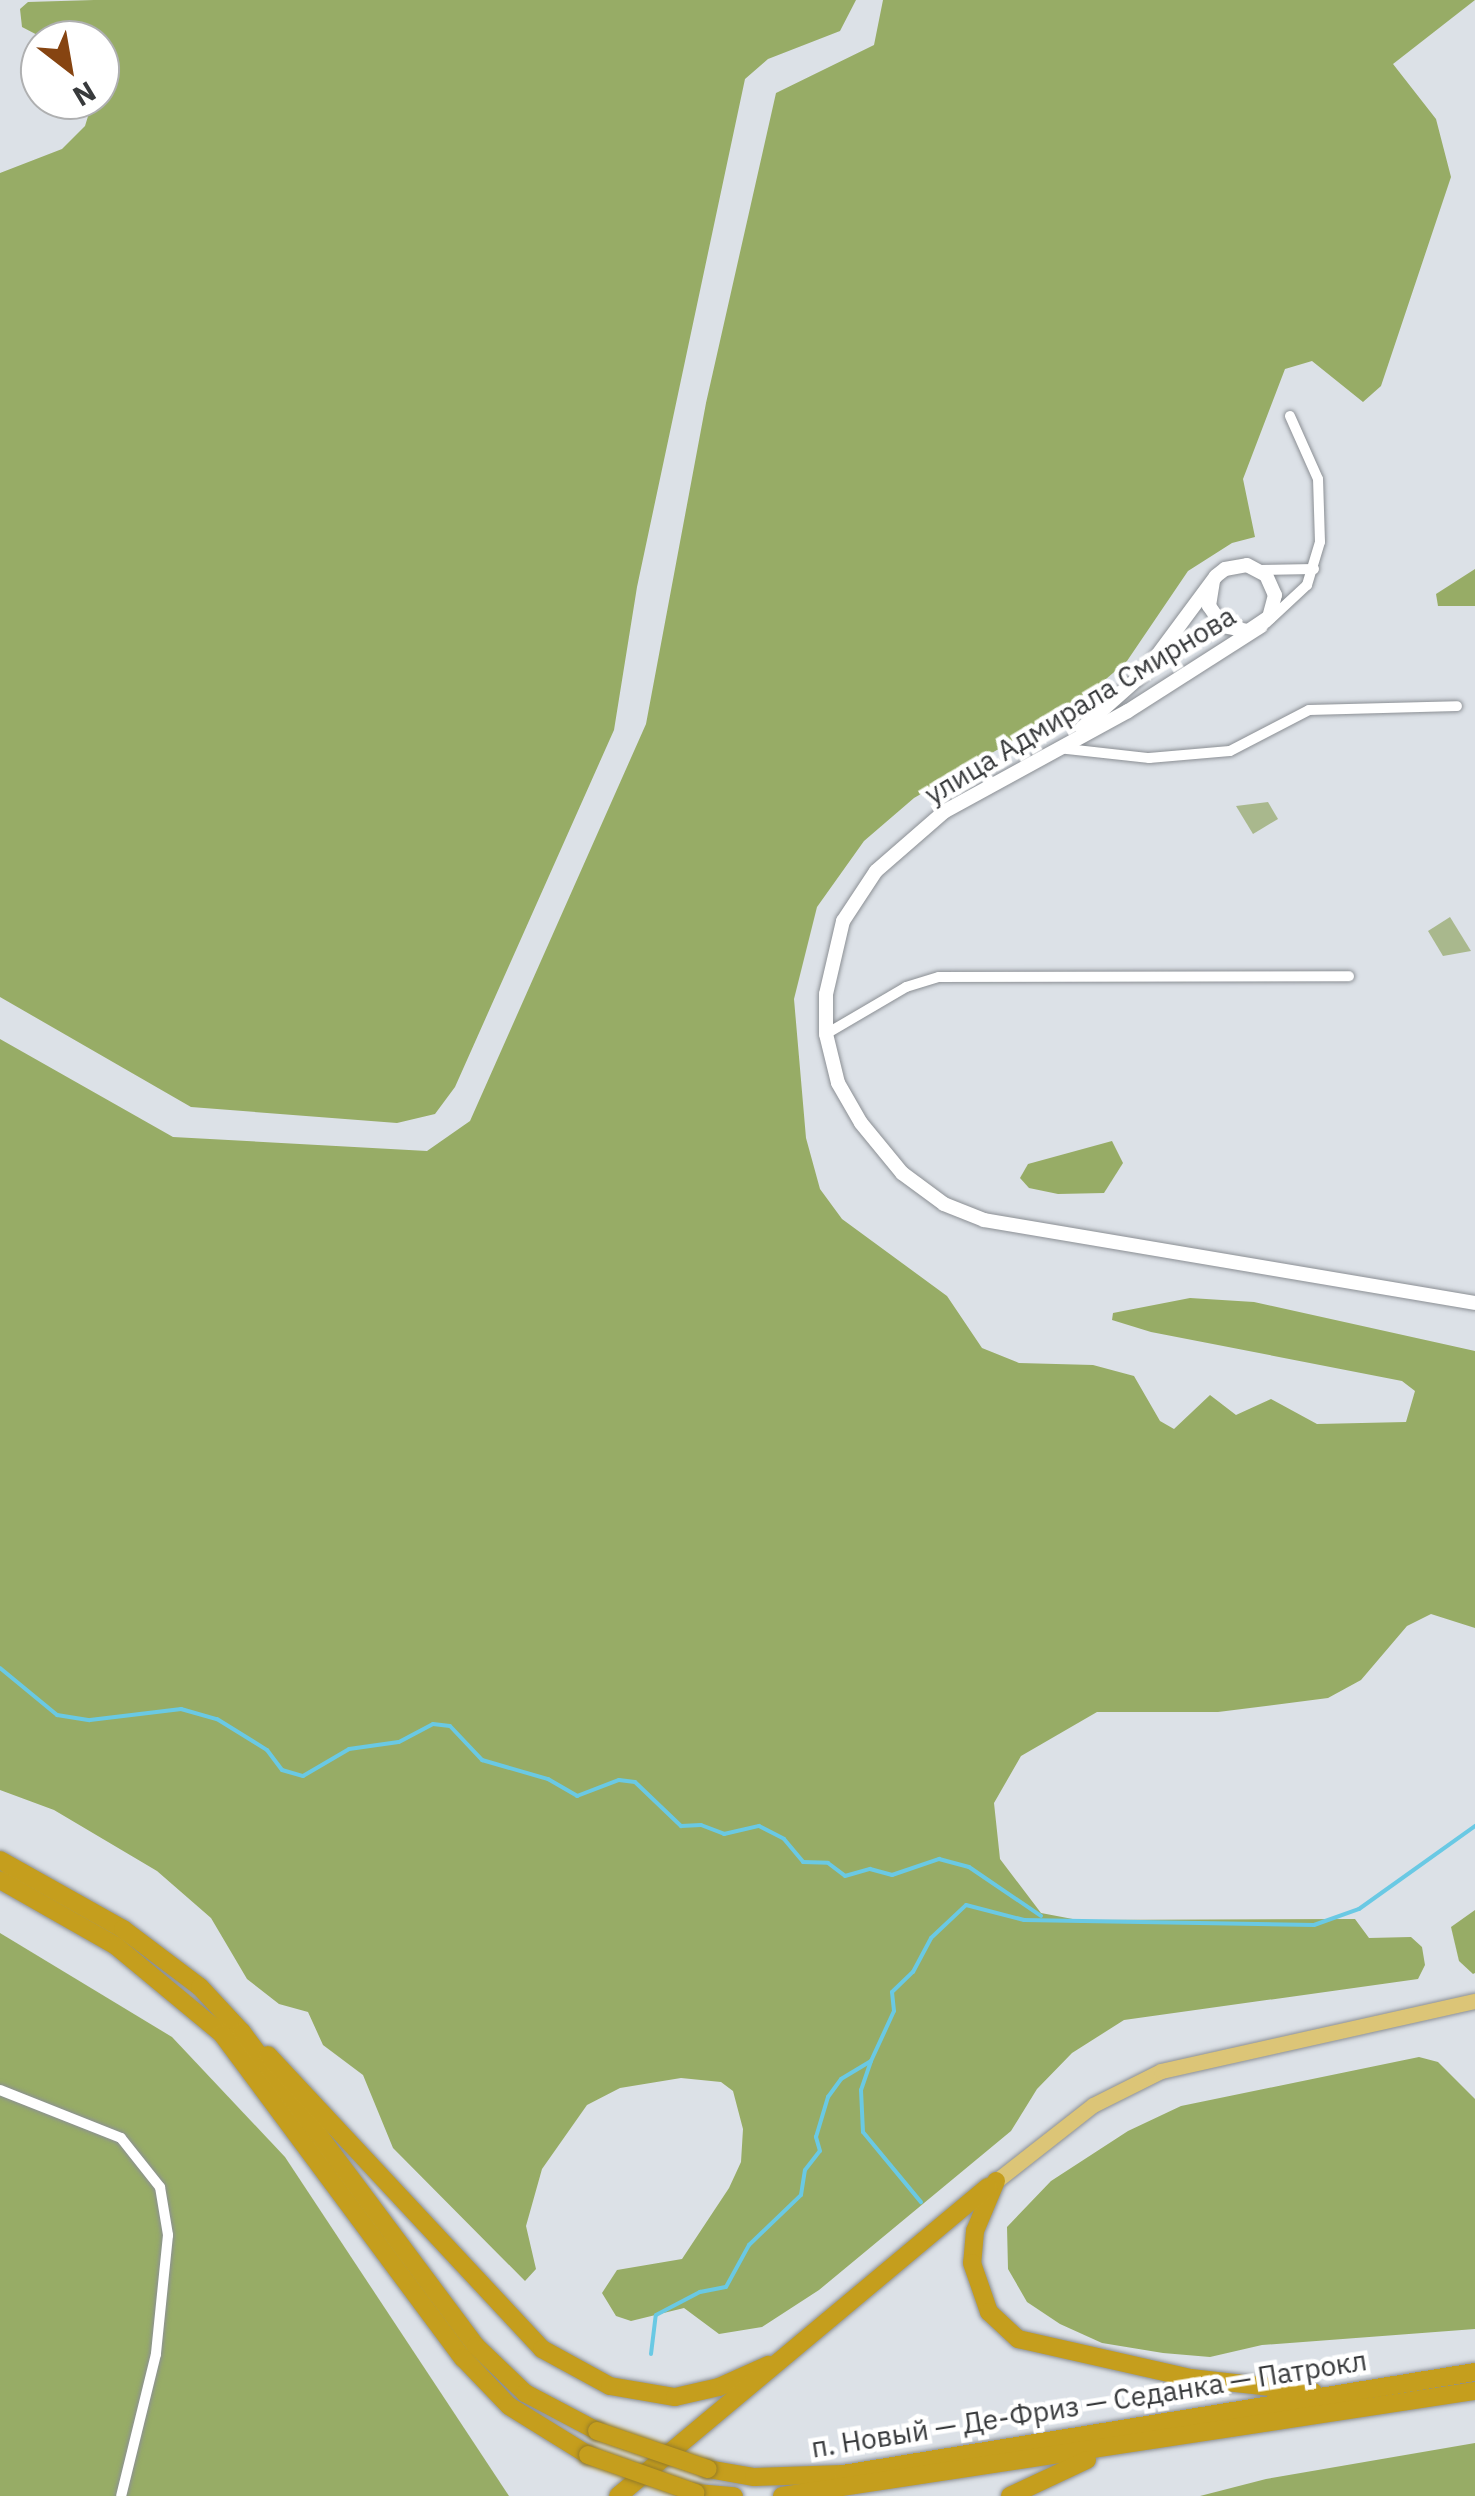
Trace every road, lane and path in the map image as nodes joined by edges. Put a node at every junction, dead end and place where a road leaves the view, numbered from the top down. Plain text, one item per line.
1 (1290, 416) dead end
2 (1259, 570) junction
3 (1314, 570) junction
4 (1213, 581) junction
5 (1260, 626) junction
6 (1457, 706) dead end
7 (1058, 748) junction
8 (1349, 976) dead end
9 (826, 1034) junction
10 (1475, 1303) edge
11 (0, 1860) edge
12 (0, 1880) edge
13 (1475, 2001) edge
14 (242, 2032) junction
15 (0, 2090) edge
16 (996, 2181) junction
17 (768, 2365) junction
18 (1475, 2372) edge
19 (1357, 2391) junction
20 (1475, 2391) edge
21 (1108, 2451) junction
22 (121, 2496) edge
23 (618, 2496) edge
24 (734, 2496) edge
25 (782, 2496) edge
26 (1010, 2496) edge

1 - 3 street
2 - 3 street
2 - 4 street
2 - 5 street
3 - 5 street, улица Адмирала Смирнова
4 - 5 street
4 - 7 street
5 - 7 street, улица Адмирала Смирнова
6 - 7 street
7 - 9 street, улица Адмирала Смирнова
8 - 9 street
9 - 10 street, улица Адмирала Смирнова
11 - 14 highway, п. Новый — Де-Фриз — Седанка — Патрокл
12 - 24 highway, bridge
13 - 16 main road
14 - 17 highway
14 - 19 highway, п. Новый — Де-Фриз — Седанка — Патрокл, bridge
15 - 22 street
16 - 17 highway
16 - 19 highway
17 - 23 highway
18 - 19 highway, п. Новый — Де-Фриз — Седанка — Патрокл
20 - 21 highway, п. Новый — Де-Фриз — Седанка — Патрокл
21 - 25 highway, п. Новый — Де-Фриз — Седанка — Патрокл
21 - 26 highway

